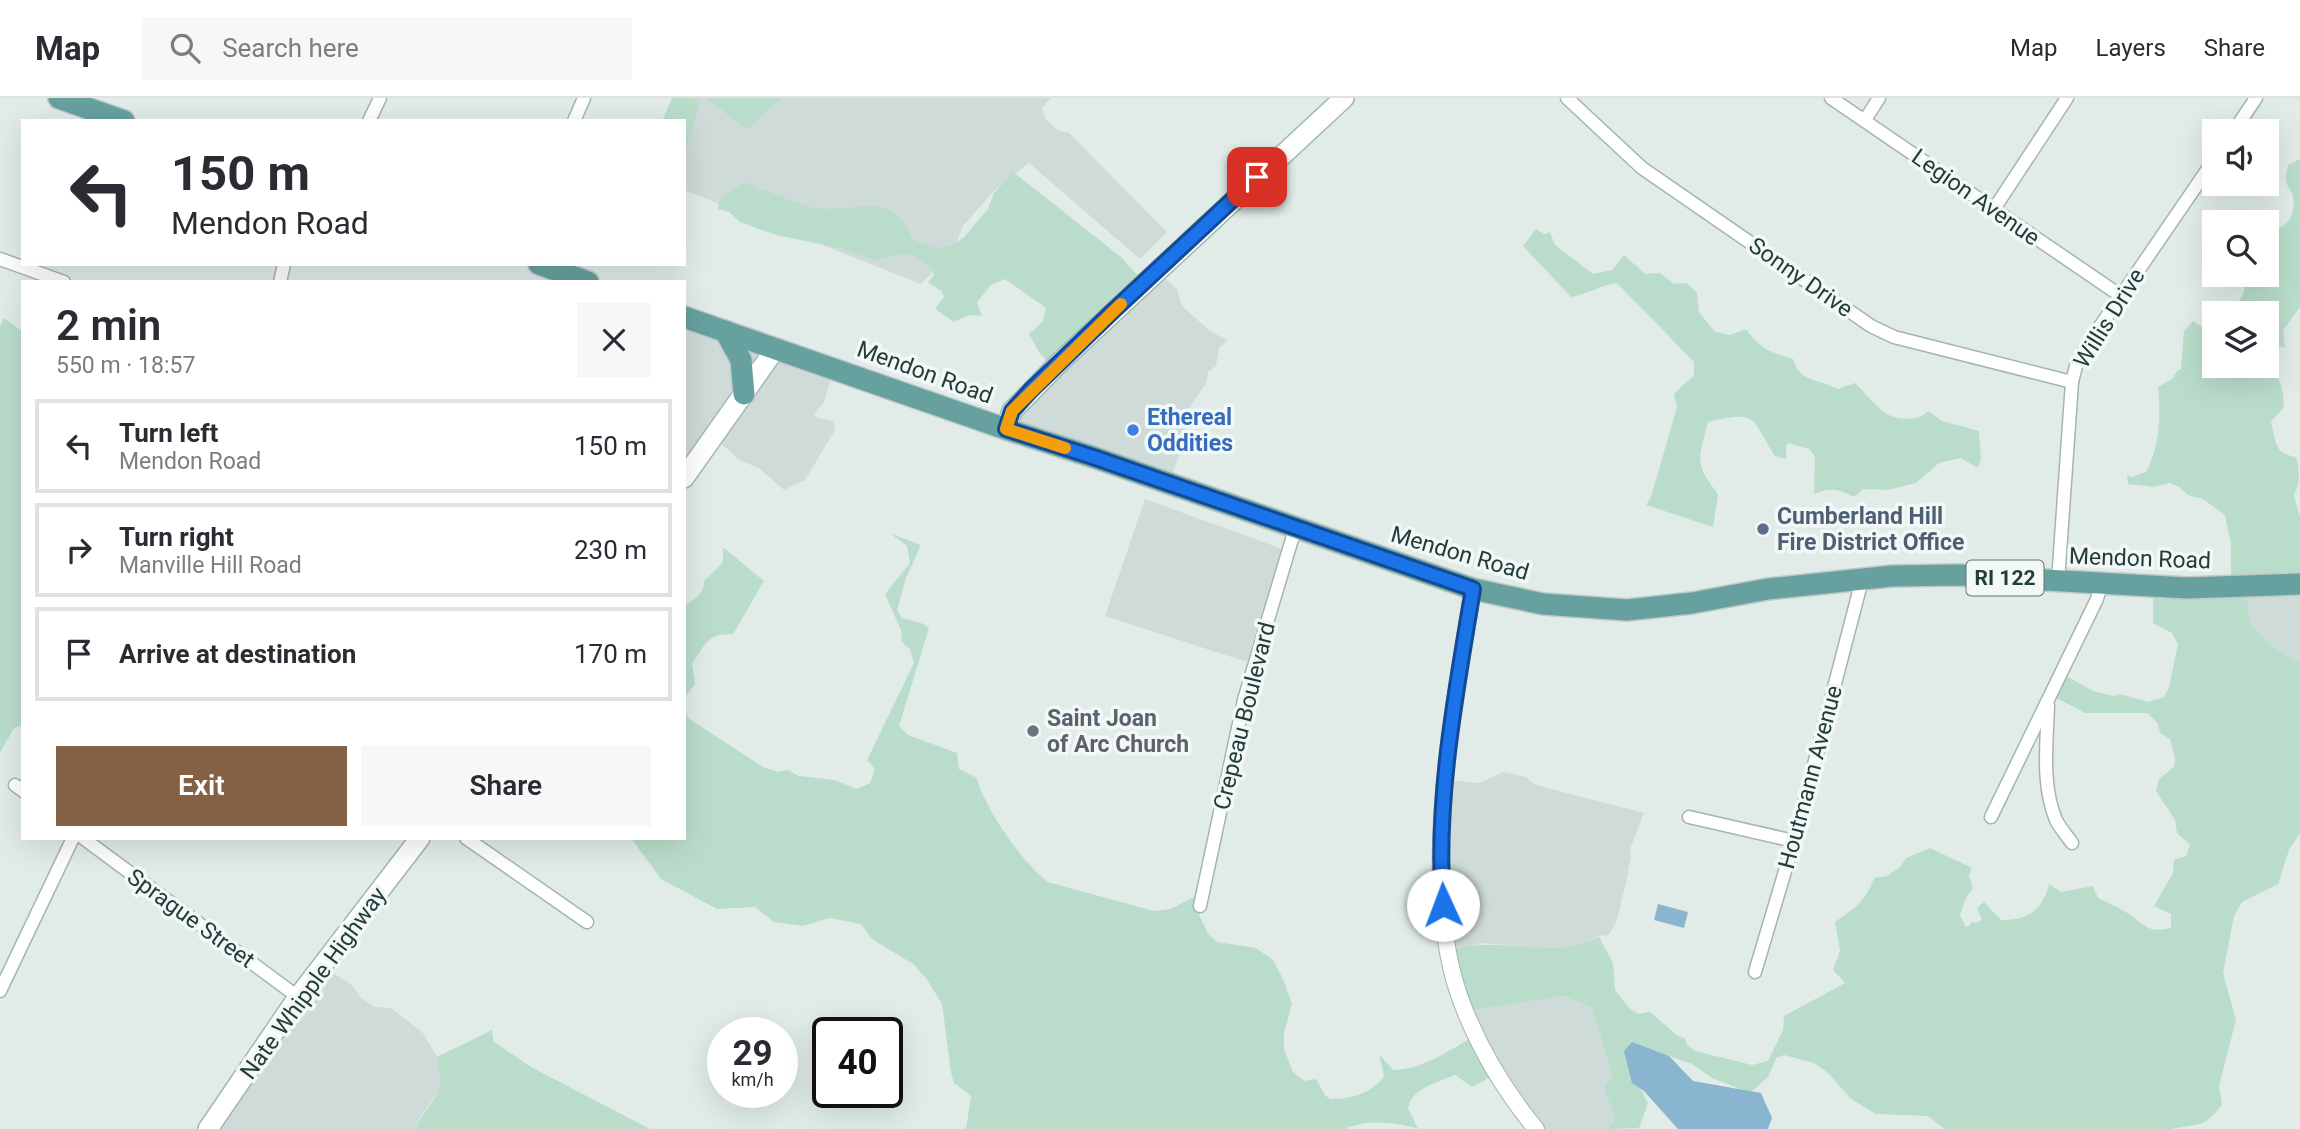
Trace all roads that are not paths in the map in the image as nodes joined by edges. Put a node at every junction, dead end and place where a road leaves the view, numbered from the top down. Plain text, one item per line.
1 (59, 98) edge
2 (380, 98) edge
3 (584, 98) edge
4 (1344, 98) edge
5 (1567, 98) edge
6 (1831, 98) edge
7 (1880, 98) edge
8 (2067, 98) edge
9 (2256, 98) edge
10 (118, 119) edge
11 (370, 119) edge
12 (575, 119) edge
13 (2242, 119) edge
14 (1865, 120) junction
15 (2202, 178) edge
16 (1994, 209) junction
17 (0, 259) edge
18 (545, 266) edge
19 (58, 280) edge
20 (583, 280) edge
21 (2121, 296) junction
22 (686, 318) edge
23 (725, 331) junction
24 (776, 348) junction
25 (2072, 382) junction
26 (744, 394) junction
27 (1006, 429) junction
28 (686, 475) edge
29 (1295, 528) junction
30 (1862, 580) junction
31 (2058, 581) junction
32 (2300, 584) edge
33 (2101, 585) junction
34 (1473, 589) junction
35 (2049, 701) junction
36 (1689, 817) dead end
37 (1991, 817) dead end
38 (72, 840) edge
39 (86, 840) edge
40 (418, 840) edge
41 (469, 840) edge
42 (1794, 841) junction
43 (2072, 843) dead end
44 (1200, 905) dead end
45 (587, 922) dead end
46 (1755, 972) dead end
47 (0, 991) edge
48 (298, 998) junction
49 (208, 1129) edge
50 (1536, 1129) edge

1 - 10 main road
2 - 11 street
3 - 12 street
4 - 27 main road
5 - 25 street, Sonny Drive
6 - 14 street, Legion Avenue
7 - 14 street
8 - 16 street
9 - 13 street
14 - 16 street, Legion Avenue
15 - 21 street, Willis Drive
16 - 21 street, Legion Avenue
17 - 19 street
18 - 20 main road
21 - 25 street, Willis Drive
22 - 23 main road, Mendon Road / RI 122
23 - 24 main road, Mendon Road / RI 122
23 - 26 main road
24 - 26 main road
24 - 27 main road, Mendon Road / RI 122
25 - 31 street, Willis Drive
26 - 28 main road
27 - 29 main road, Mendon Road / RI 122
29 - 34 main road, Mendon Road / RI 122
29 - 44 street, Crepeau Boulevard
30 - 31 main road, Mendon Road / RI 122
30 - 34 main road, Mendon Road / RI 122
30 - 42 street, Houtmann Avenue
31 - 33 main road, Mendon Road / RI 122
32 - 33 main road, Mendon Road / RI 122
33 - 35 street
34 - 50 street
35 - 37 street
35 - 43 street
36 - 42 street
38 - 47 street
39 - 48 street, Sprague Street
40 - 48 main road, Nate Whipple Highway
41 - 45 street
42 - 46 street, Houtmann Avenue
48 - 49 main road, Nate Whipple Highway

